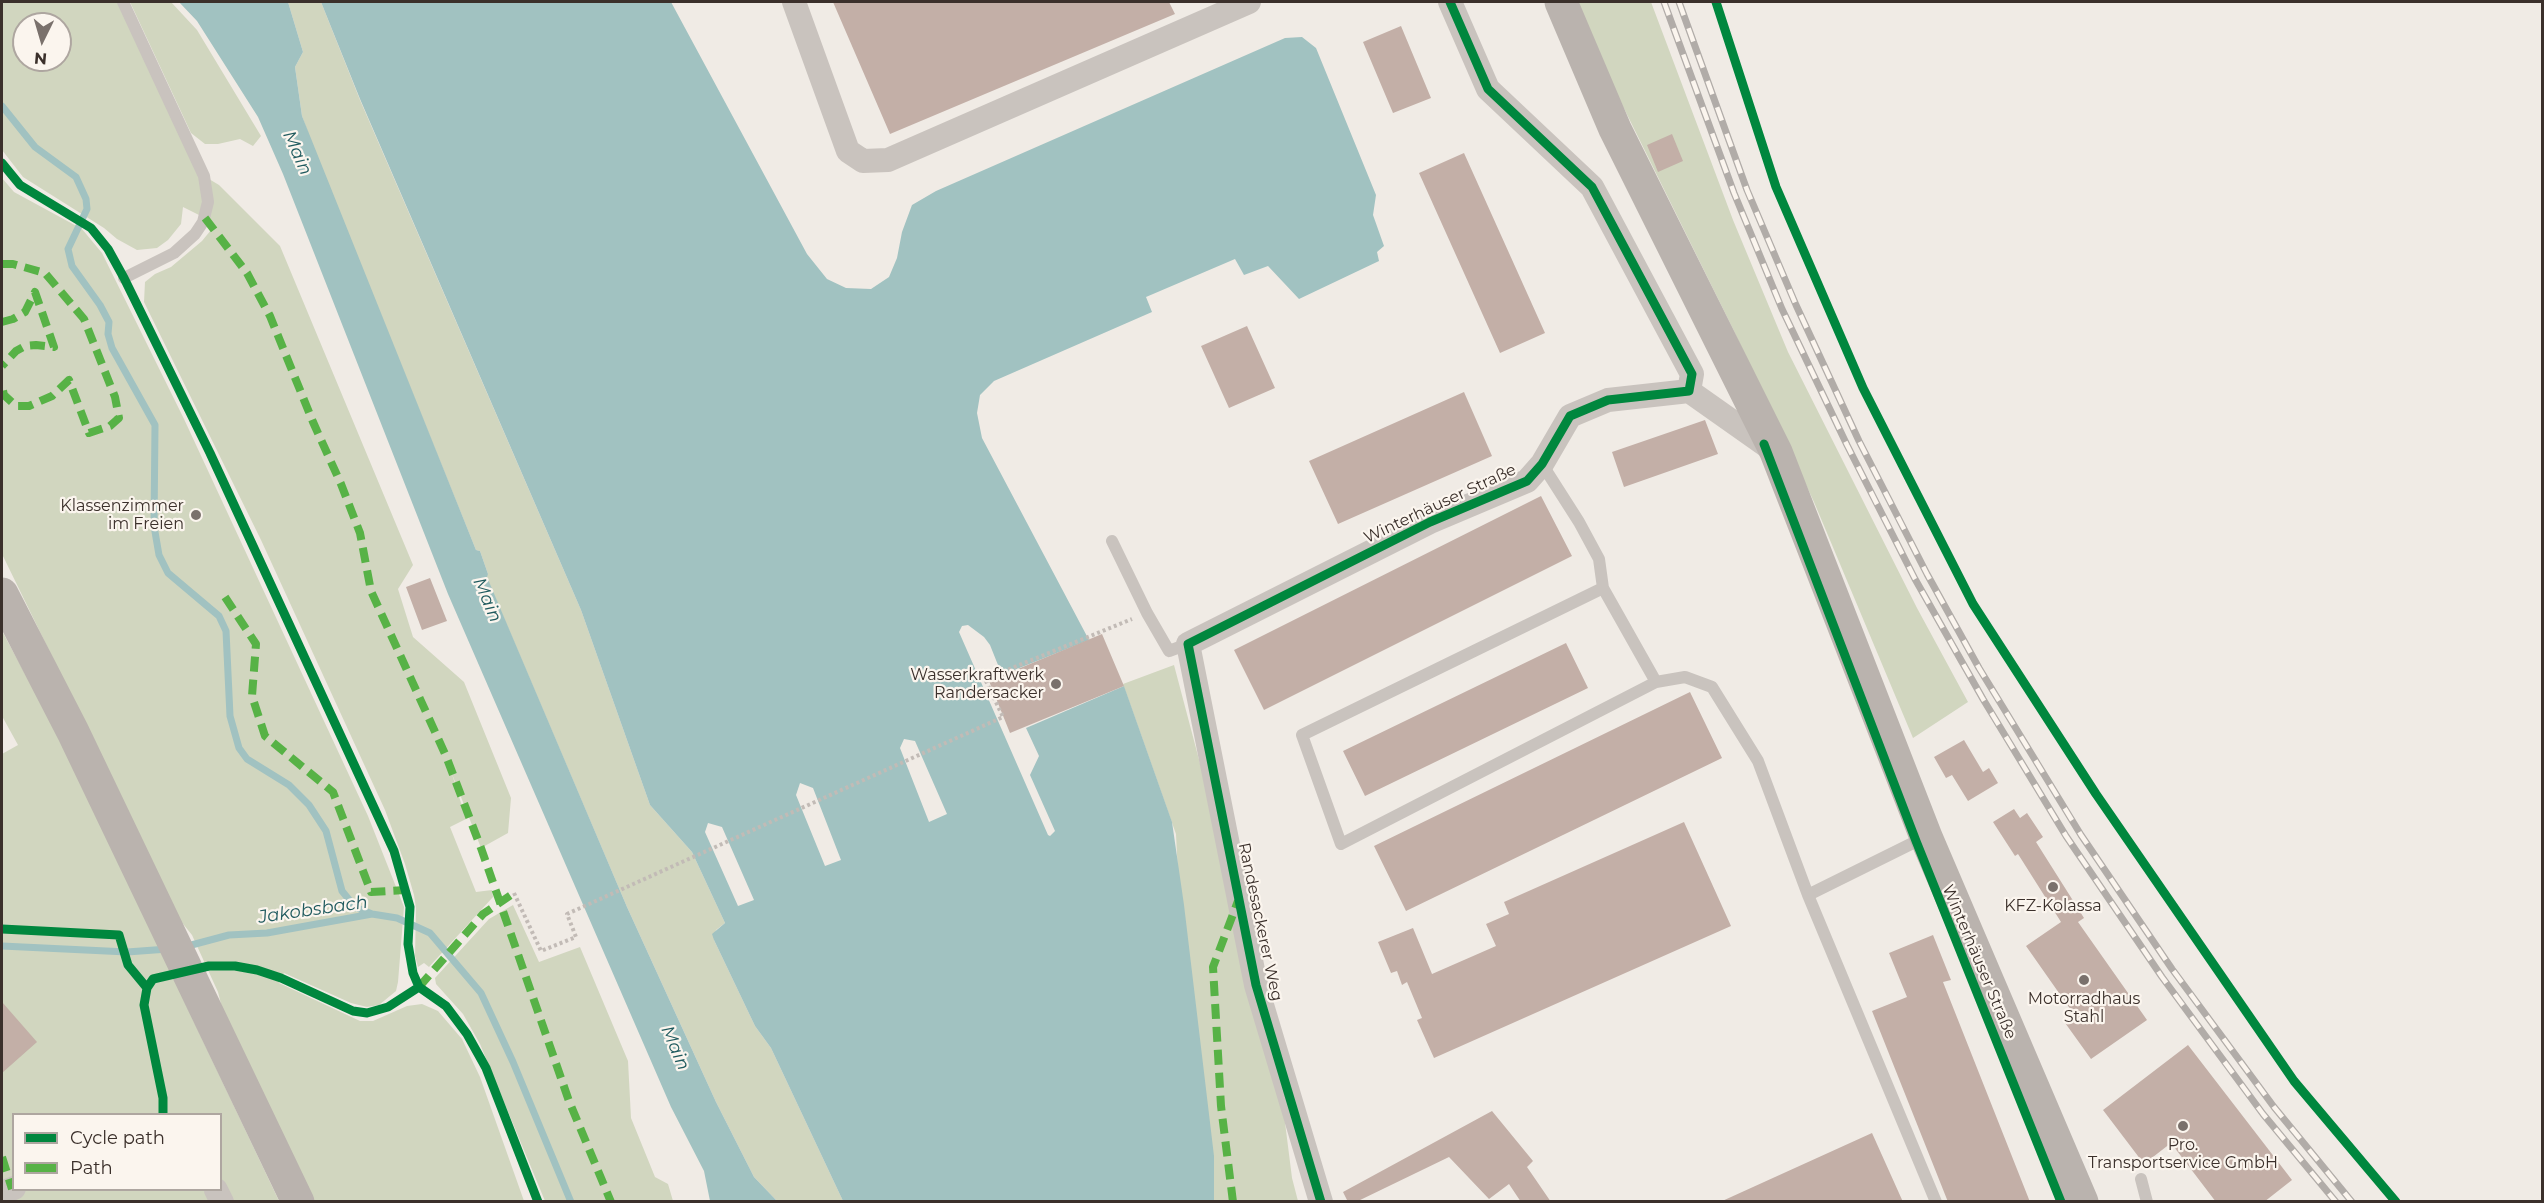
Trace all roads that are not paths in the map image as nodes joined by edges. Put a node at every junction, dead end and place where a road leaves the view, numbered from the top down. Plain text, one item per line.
1 (123, 2) edge
2 (794, 2) edge
3 (1248, 2) edge
4 (1450, 2) edge
5 (1561, 2) edge
6 (124, 278) dead end
7 (1689, 392) junction
8 (1776, 452) junction
9 (1542, 464) junction
10 (1112, 541) dead end
11 (1603, 588) junction
12 (2, 594) edge
13 (1188, 644) junction
14 (1656, 682) junction
15 (1926, 837) junction
16 (1808, 895) junction
17 (2141, 1179) dead end
18 (298, 1202) edge
19 (1321, 1202) edge
20 (1936, 1202) edge
21 (2082, 1202) edge
22 (2147, 1202) edge

1 - 6 lane
2 - 3 street
4 - 7 street
5 - 8 main road, Winterhäuser Straße
7 - 8 street
7 - 9 street, Winterhäuser Straße
8 - 15 main road, Winterhäuser Straße
9 - 11 lane
9 - 13 street, Winterhäuser Straße
10 - 13 lane
11 - 14 lane
11 - 14 lane
12 - 18 main road
13 - 19 street, Randesackerer Weg
14 - 16 lane
15 - 16 lane
15 - 21 main road, Winterhäuser Straße
16 - 20 lane
17 - 22 lane

